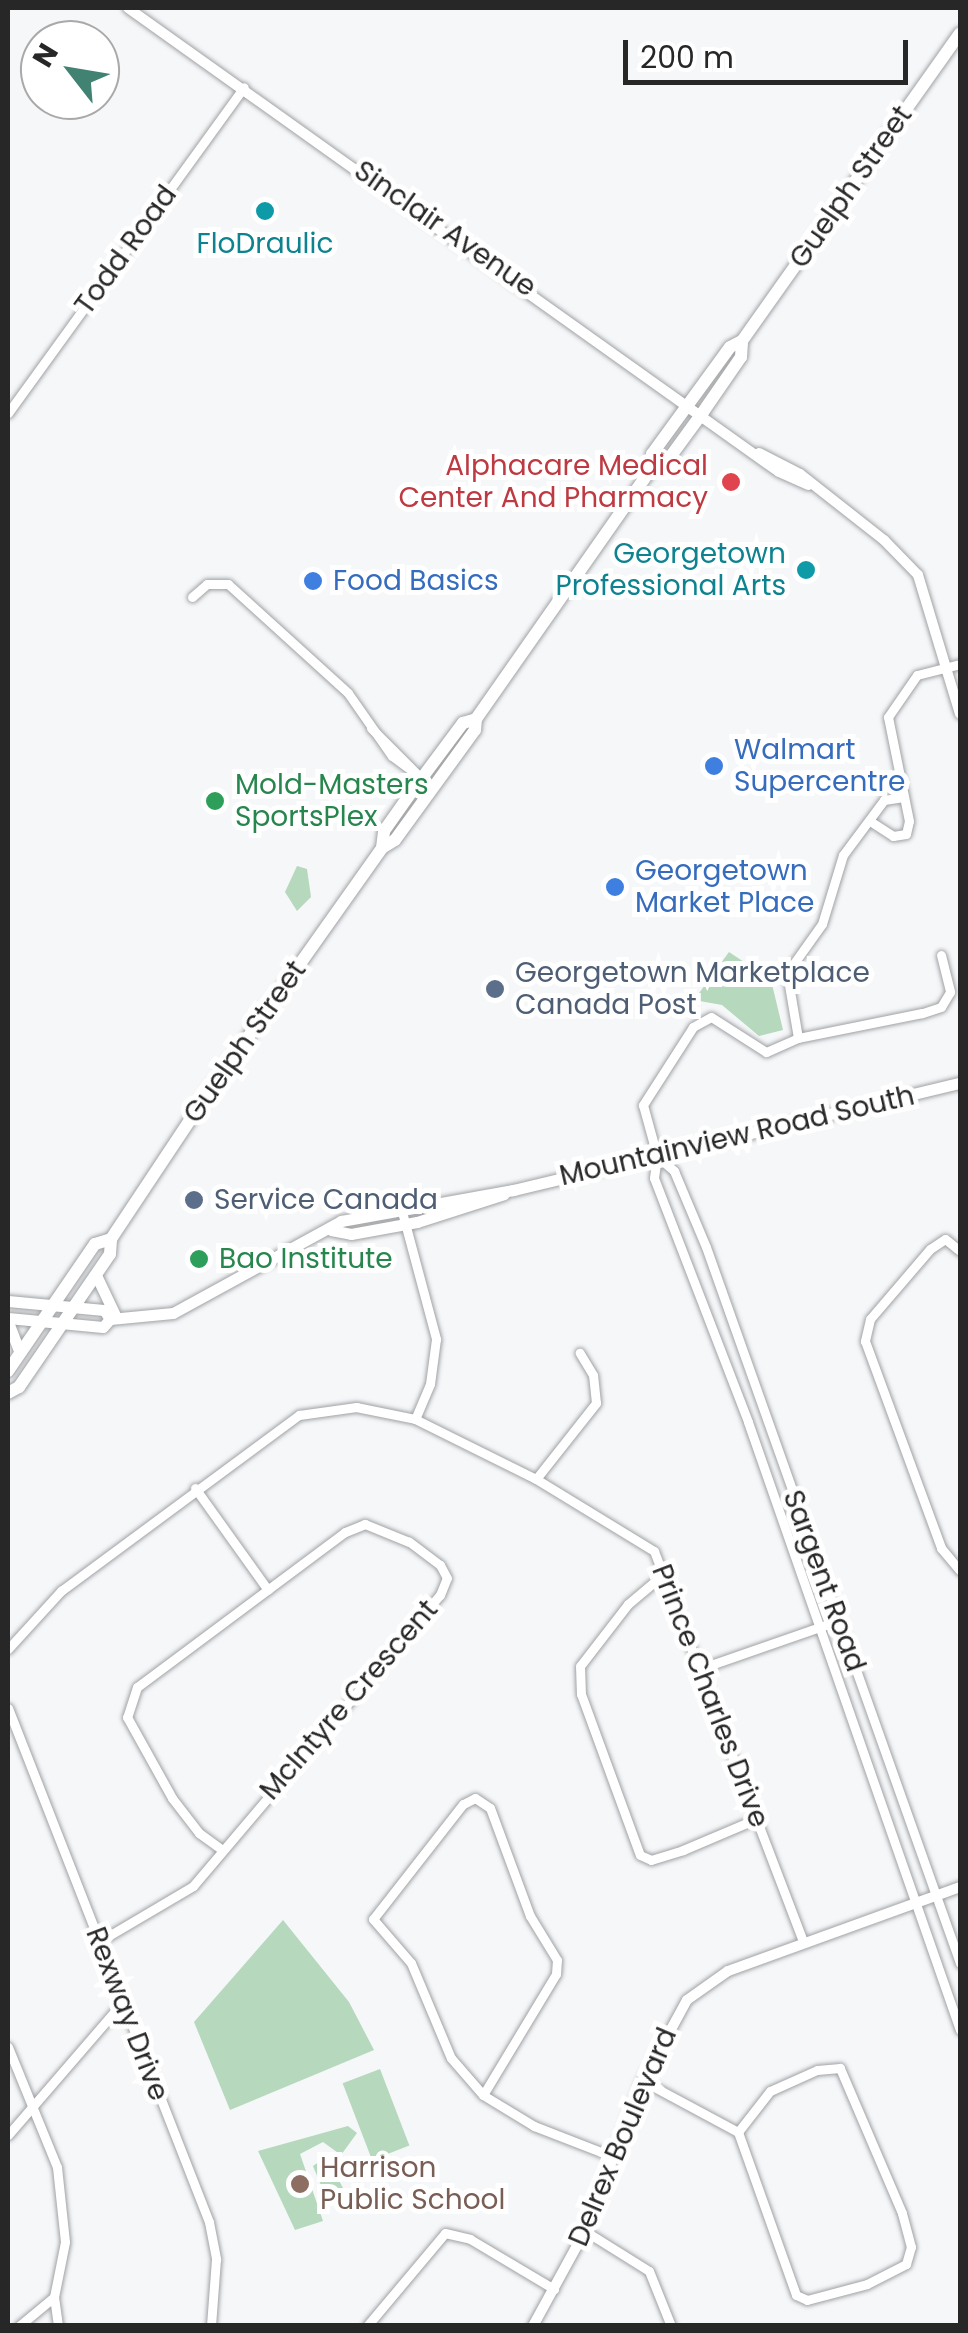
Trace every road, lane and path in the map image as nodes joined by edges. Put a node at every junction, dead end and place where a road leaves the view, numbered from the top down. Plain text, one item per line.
1 (128, 8) edge
2 (960, 33) edge
3 (244, 86) junction
4 (742, 341) junction
5 (690, 402) junction
6 (703, 412) junction
7 (8, 413) edge
8 (652, 468) junction
9 (192, 597) dead end
10 (955, 665) edge
11 (960, 714) edge
12 (428, 783) junction
13 (902, 796) junction
14 (872, 823) junction
15 (941, 955) dead end
16 (798, 1038) junction
17 (960, 1082) edge
18 (657, 1156) junction
19 (513, 1190) junction
20 (400, 1208) junction
21 (405, 1224) junction
22 (330, 1230) junction
23 (111, 1240) junction
24 (706, 1247) junction
25 (960, 1251) edge
26 (686, 1255) junction
27 (96, 1274) junction
28 (8, 1301) edge
29 (54, 1304) junction
30 (74, 1306) junction
31 (43, 1319) junction
32 (113, 1319) junction
33 (8, 1320) edge
34 (64, 1322) junction
35 (20, 1353) junction
36 (580, 1353) dead end
37 (8, 1371) edge
38 (8, 1393) edge
39 (764, 1414) junction
40 (415, 1418) junction
41 (748, 1422) junction
42 (536, 1479) junction
43 (195, 1488) junction
44 (960, 1571) edge
45 (666, 1572) junction
46 (268, 1590) junction
47 (837, 1621) junction
48 (820, 1627) junction
49 (8, 1649) edge
50 (702, 1668) junction
51 (8, 1708) edge
52 (884, 1748) junction
53 (865, 1757) junction
54 (756, 1819) junction
55 (221, 1849) junction
56 (960, 1887) edge
57 (936, 1895) junction
58 (916, 1902) junction
59 (100, 1941) junction
60 (803, 1941) junction
61 (960, 1963) edge
62 (122, 2003) junction
63 (960, 2030) edge
64 (8, 2047) edge
65 (643, 2081) junction
66 (483, 2096) junction
67 (32, 2106) junction
68 (738, 2132) junction
69 (8, 2135) edge
70 (614, 2157) junction
71 (585, 2231) junction
72 (554, 2289) junction
73 (54, 2297) junction
74 (20, 2326) edge
75 (58, 2326) edge
76 (211, 2326) edge
77 (368, 2326) edge
78 (532, 2326) edge
79 (671, 2326) edge

1 - 3 street, Sinclair Avenue
2 - 4 main road, Guelph Street
3 - 5 street, Sinclair Avenue
3 - 7 street, Todd Road
4 - 5 main road, Guelph Street
4 - 6 main road, Guelph Street
5 - 6 street, Sinclair Avenue
5 - 8 main road, Guelph Street
6 - 8 main road, Guelph Street
6 - 10 street, Sinclair Avenue
8 - 12 main road, Guelph Street
9 - 12 street
10 - 11 street, Sinclair Avenue
10 - 13 street
12 - 23 main road, Guelph Street
13 - 14 street
13 - 14 street
14 - 16 street
15 - 16 street
16 - 18 street
17 - 18 main road, Mountainview Road South
18 - 19 main road, Mountainview Road South
18 - 24 street, Sargent Road
18 - 26 street, Sargent Road
19 - 20 main road, Mountainview Road South
19 - 21 main road, Mountainview Road South
20 - 21 street
20 - 22 main road, Mountainview Road South
21 - 22 main road, Mountainview Road South
21 - 40 street
22 - 32 main road, Mountainview Road South
23 - 27 main road, Guelph Street
23 - 29 main road, Guelph Street
24 - 26 street
24 - 39 street, Sargent Road
25 - 44 street
26 - 41 street, Sargent Road
27 - 30 main road, Guelph Street
27 - 32 main road
28 - 29 main road, Mountainview Road South
29 - 30 main road, Mountainview Road South
29 - 31 main road, Guelph Street
30 - 32 main road, Mountainview Road South
30 - 34 main road, Guelph Street
31 - 33 main road, Mountainview Road South
31 - 34 main road, Mountainview Road South
31 - 35 main road, Guelph Street
32 - 34 main road, Mountainview Road South
33 - 35 main road
34 - 38 main road, Guelph Street
35 - 37 main road, Guelph Street
36 - 42 street
39 - 41 street
39 - 47 street, Sargent Road
40 - 42 street, Prince Charles Drive
40 - 43 street, Prince Charles Drive
41 - 48 street, Sargent Road
42 - 45 street, Prince Charles Drive
43 - 46 street
43 - 49 street, Prince Charles Drive
45 - 50 street, Prince Charles Drive
45 - 54 street
46 - 55 street, McIntyre Crescent
46 - 55 street, McIntyre Crescent
47 - 48 street
47 - 52 street, Sargent Road
48 - 50 street
48 - 53 street, Sargent Road
50 - 54 street, Prince Charles Drive
51 - 59 street, Rexway Drive
52 - 53 street
52 - 57 street, Sargent Road
53 - 58 street, Sargent Road
54 - 60 street, Prince Charles Drive
55 - 59 street, McIntyre Crescent
56 - 57 street, Delrex Boulevard
57 - 58 street, Delrex Boulevard
57 - 61 street, Sargent Road
58 - 60 street, Delrex Boulevard
58 - 63 street, Sargent Road
59 - 62 street, Rexway Drive
60 - 65 street, Delrex Boulevard
62 - 67 street
62 - 76 street, Rexway Drive
64 - 67 street
65 - 68 street
65 - 70 street, Delrex Boulevard
66 - 66 street
66 - 70 street
67 - 69 street
67 - 73 street
68 - 68 street
70 - 71 street, Delrex Boulevard
71 - 72 street, Delrex Boulevard
71 - 79 street
72 - 77 street
72 - 78 street, Delrex Boulevard
73 - 74 street
73 - 75 street

